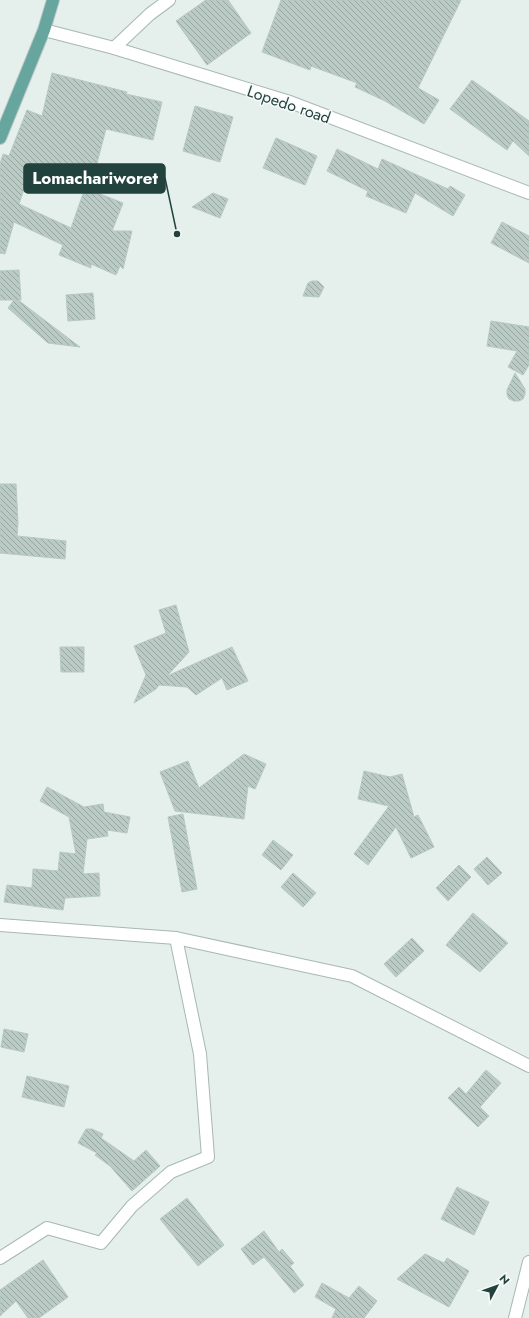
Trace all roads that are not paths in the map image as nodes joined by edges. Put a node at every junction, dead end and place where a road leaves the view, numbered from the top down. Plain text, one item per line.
1 (53, 0) edge
2 (169, 0) edge
3 (44, 30) junction
4 (114, 48) junction
5 (2, 132) edge
6 (529, 193) edge
7 (0, 925) edge
8 (176, 938) junction
9 (529, 1066) edge
10 (0, 1258) edge
11 (529, 1262) edge
12 (515, 1318) edge

1 - 3 main road
2 - 4 street
3 - 4 street, Lopedo road
3 - 5 main road
4 - 6 street, Lopedo road
7 - 8 street
8 - 9 street
8 - 10 street
11 - 12 street

